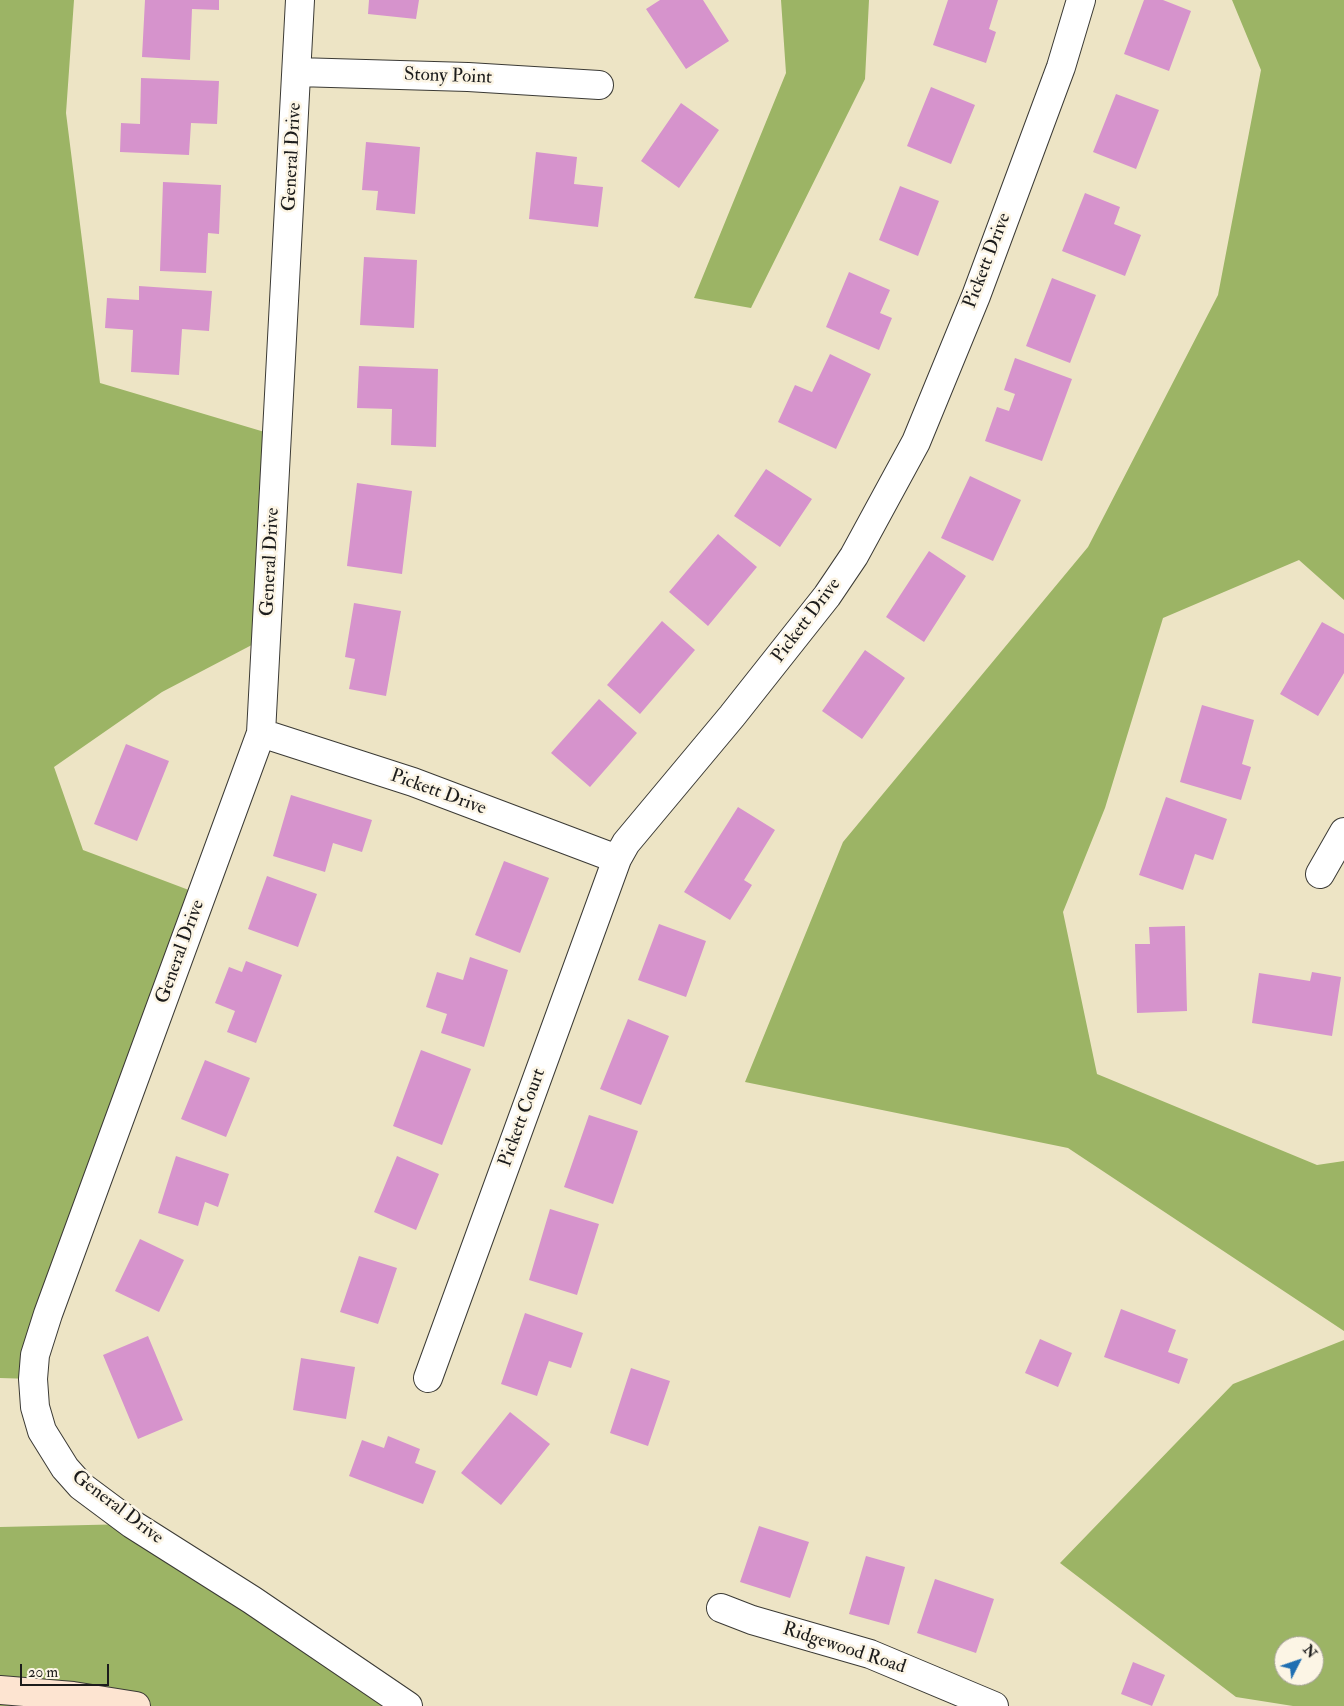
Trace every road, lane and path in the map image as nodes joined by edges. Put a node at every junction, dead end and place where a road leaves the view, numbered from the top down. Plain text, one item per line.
1 (300, 0) edge
2 (1080, 0) edge
3 (297, 72) junction
4 (599, 85) dead end
5 (261, 733) junction
6 (1344, 832) edge
7 (617, 859) junction
8 (1320, 874) dead end
9 (428, 1378) dead end
10 (721, 1608) dead end
11 (0, 1690) edge
12 (136, 1706) edge
13 (408, 1706) edge
14 (994, 1706) edge

1 - 3 street, General Drive
2 - 7 street, Pickett Drive
3 - 4 street, Stony Point
3 - 5 street, General Drive
5 - 7 street, Pickett Drive
5 - 13 street, General Drive
6 - 8 street
7 - 9 street, Pickett Court
10 - 14 street, Ridgewood Road
11 - 12 street

